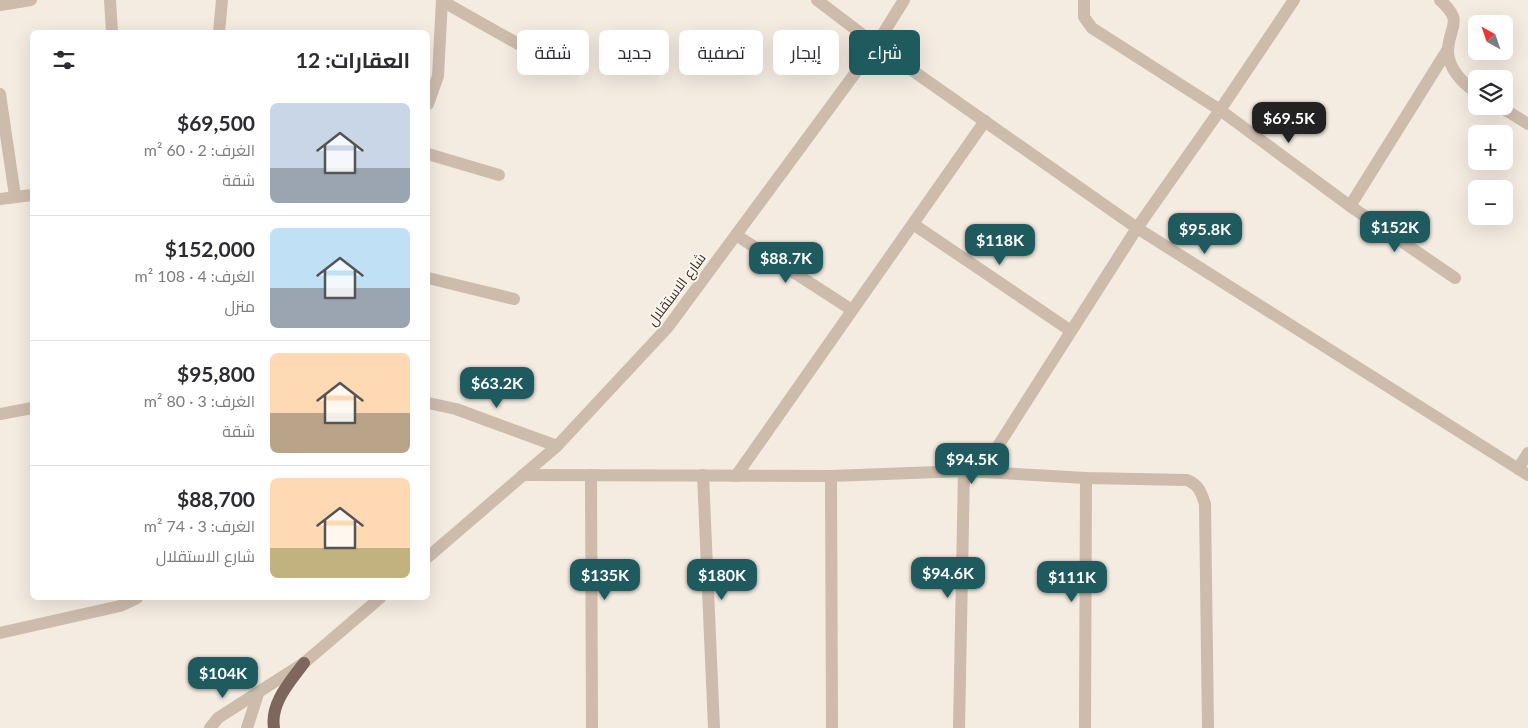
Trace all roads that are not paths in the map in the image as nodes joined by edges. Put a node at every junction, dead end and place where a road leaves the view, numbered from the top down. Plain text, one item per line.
1 (31, 0) edge
2 (110, 0) edge
3 (222, 0) edge
4 (442, 0) edge
5 (816, 0) edge
6 (904, 0) edge
7 (1084, 0) edge
8 (1294, 0) edge
9 (1440, 0) edge
10 (0, 5) edge
11 (112, 30) edge
12 (220, 30) edge
13 (856, 30) edge
14 (885, 30) edge
15 (517, 43) edge
16 (1448, 49) junction
17 (854, 75) edge
18 (919, 75) edge
19 (1468, 85) edge
20 (0, 94) edge
21 (430, 98) edge
22 (1220, 110) junction
23 (1513, 115) edge
24 (985, 121) junction
25 (1528, 124) edge
26 (430, 155) edge
27 (499, 175) dead end
28 (30, 195) edge
29 (15, 196) junction
30 (0, 199) edge
31 (1350, 206) junction
32 (913, 224) junction
33 (1137, 228) junction
34 (736, 235) junction
35 (430, 278) edge
36 (1456, 278) dead end
37 (514, 299) dead end
38 (852, 310) junction
39 (1071, 331) junction
40 (430, 403) edge
41 (30, 408) edge
42 (0, 414) edge
43 (557, 446) junction
44 (1528, 453) edge
45 (964, 471) junction
46 (982, 471) junction
47 (1523, 472) edge
48 (523, 475) junction
49 (591, 475) junction
50 (703, 476) junction
51 (736, 476) junction
52 (831, 476) junction
53 (1086, 478) junction
54 (430, 555) edge
55 (133, 600) edge
56 (378, 600) edge
57 (0, 633) edge
58 (304, 662) junction
59 (258, 694) junction
60 (210, 728) edge
61 (247, 728) edge
62 (274, 728) edge
63 (592, 728) edge
64 (714, 728) edge
65 (832, 728) edge
66 (959, 728) edge
67 (1085, 728) edge
68 (1208, 728) edge

1 - 10 street
2 - 11 street
3 - 12 street
4 - 15 street
4 - 21 street
5 - 13 street
6 - 14 street, شارع الاستقلال
7 - 22 street
8 - 22 street
9 - 16 street
16 - 19 street
16 - 31 street
17 - 34 street, شارع الاستقلال
18 - 24 street
20 - 29 street
22 - 31 street
22 - 33 street
23 - 25 street
24 - 32 street
24 - 33 street
26 - 27 street
28 - 29 street
29 - 30 street
31 - 36 street
32 - 38 street
32 - 39 street
33 - 39 street
33 - 47 street
34 - 38 street
34 - 43 street, شارع الاستقلال
35 - 37 street
38 - 51 street
39 - 46 street
40 - 43 street
41 - 42 street
43 - 48 street, شارع الاستقلال
44 - 47 street
45 - 46 street
45 - 52 street
45 - 66 street
46 - 53 street
48 - 49 street
48 - 54 street, شارع الاستقلال
49 - 50 street
49 - 63 street
50 - 51 street
50 - 64 street
51 - 52 street
52 - 65 street
53 - 67 street
53 - 68 street
55 - 57 street
56 - 58 street
58 - 59 street
58 - 62 main road
59 - 60 street
59 - 61 street

